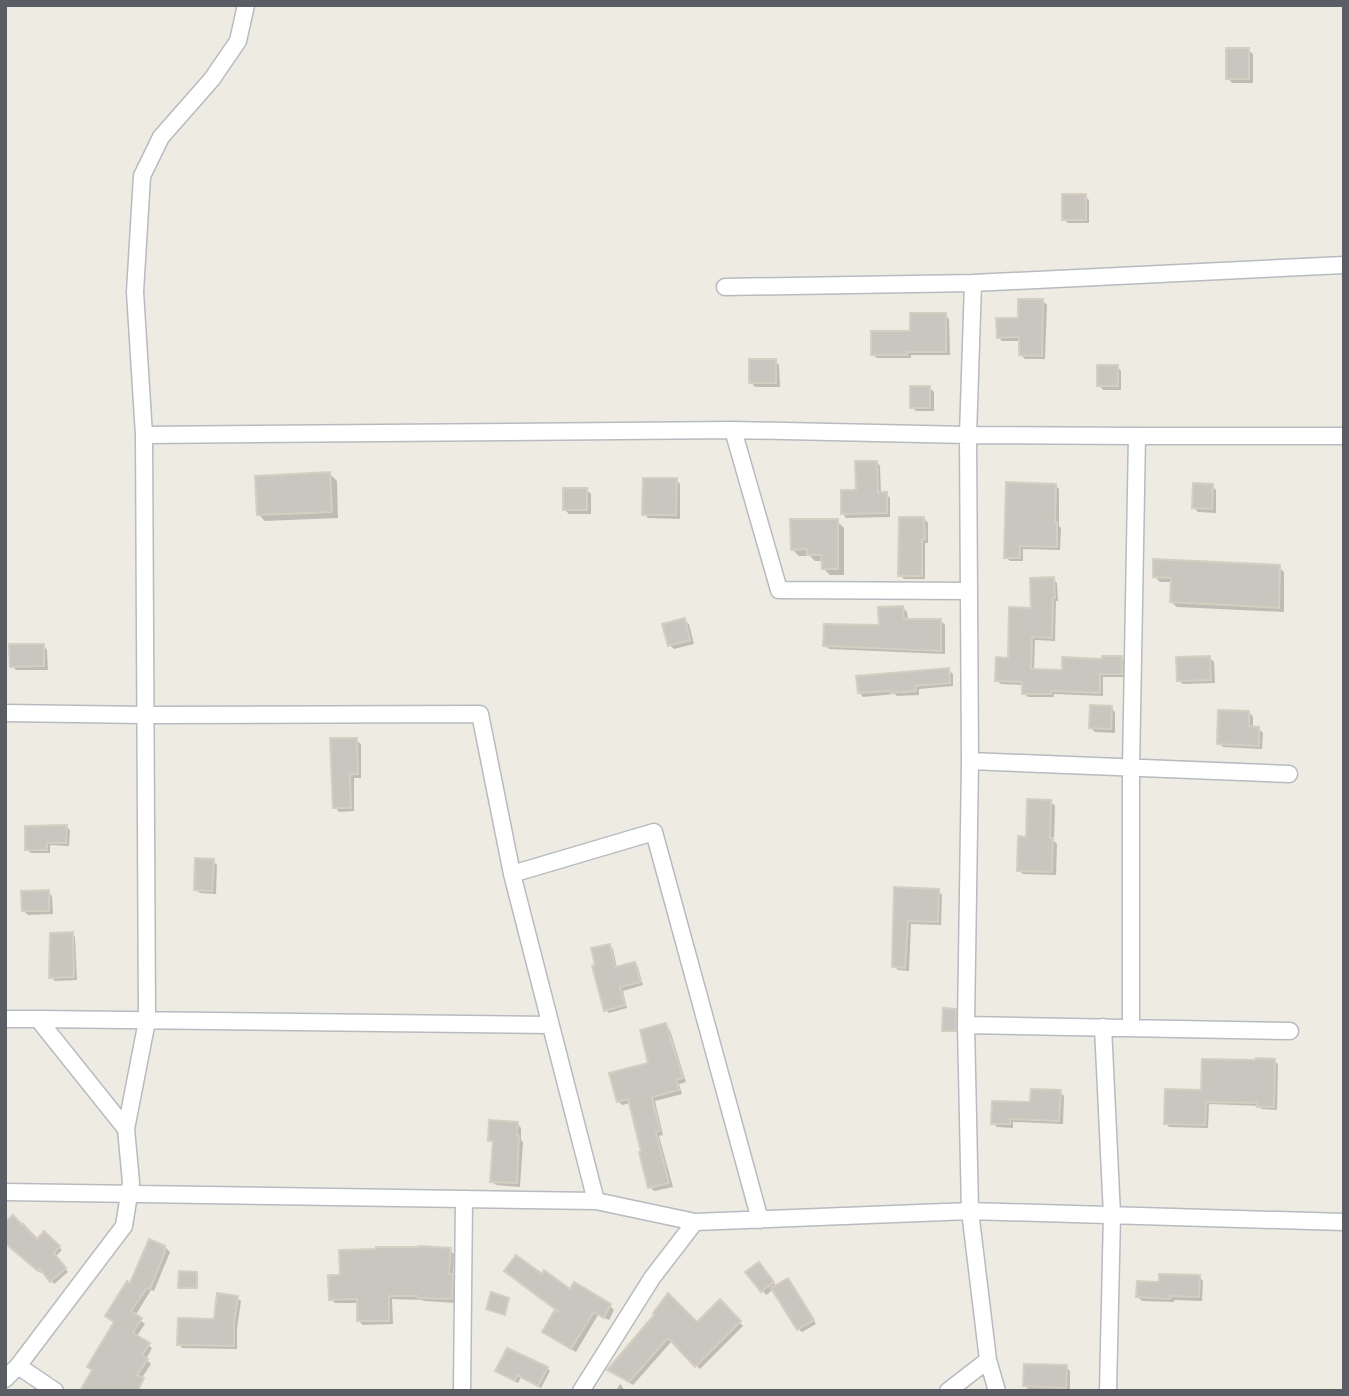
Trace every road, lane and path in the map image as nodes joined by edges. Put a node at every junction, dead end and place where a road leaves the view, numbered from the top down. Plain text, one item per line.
1 (246, 5) edge
2 (1344, 265) edge
3 (973, 283) junction
4 (725, 287) dead end
5 (733, 430) junction
6 (144, 435) junction
7 (968, 435) junction
8 (1137, 436) junction
9 (1344, 436) edge
10 (969, 592) junction
11 (5, 713) edge
12 (145, 715) junction
13 (970, 761) junction
14 (1131, 768) junction
15 (1289, 774) dead end
16 (512, 874) junction
17 (5, 1019) edge
18 (38, 1020) junction
19 (147, 1021) junction
20 (550, 1025) junction
21 (966, 1025) junction
22 (1103, 1027) junction
23 (1131, 1027) junction
24 (1290, 1031) dead end
25 (126, 1129) junction
26 (5, 1192) edge
27 (129, 1193) junction
28 (464, 1199) junction
29 (596, 1201) junction
30 (970, 1211) junction
31 (1112, 1215) junction
32 (760, 1220) junction
33 (695, 1222) junction
34 (1344, 1222) edge
35 (989, 1360) junction
36 (18, 1366) junction
37 (5, 1379) edge
38 (55, 1391) edge
39 (462, 1391) edge
40 (581, 1391) edge
41 (948, 1391) edge
42 (997, 1391) edge
43 (1108, 1391) edge

1 - 6 street
2 - 3 street
3 - 4 street
3 - 7 street
5 - 6 street
5 - 7 street
5 - 10 street
6 - 12 street
7 - 8 street
7 - 10 street
8 - 9 street
8 - 14 street
10 - 13 street
11 - 12 street
12 - 16 street
12 - 19 street
13 - 14 street
13 - 21 street
14 - 15 street
14 - 23 street
16 - 20 street
16 - 32 street
17 - 18 street
18 - 19 street
18 - 25 street
19 - 20 street
19 - 25 street
20 - 29 street
21 - 22 street
21 - 30 street
22 - 23 street
22 - 31 street
23 - 24 street
25 - 27 street
26 - 27 street
27 - 28 street
27 - 36 street
28 - 29 street
28 - 39 street
29 - 33 street
30 - 31 street
30 - 32 street
30 - 35 street
31 - 34 street
31 - 43 street
32 - 33 street
33 - 40 street
35 - 41 street
35 - 42 street
36 - 37 street
36 - 38 street

